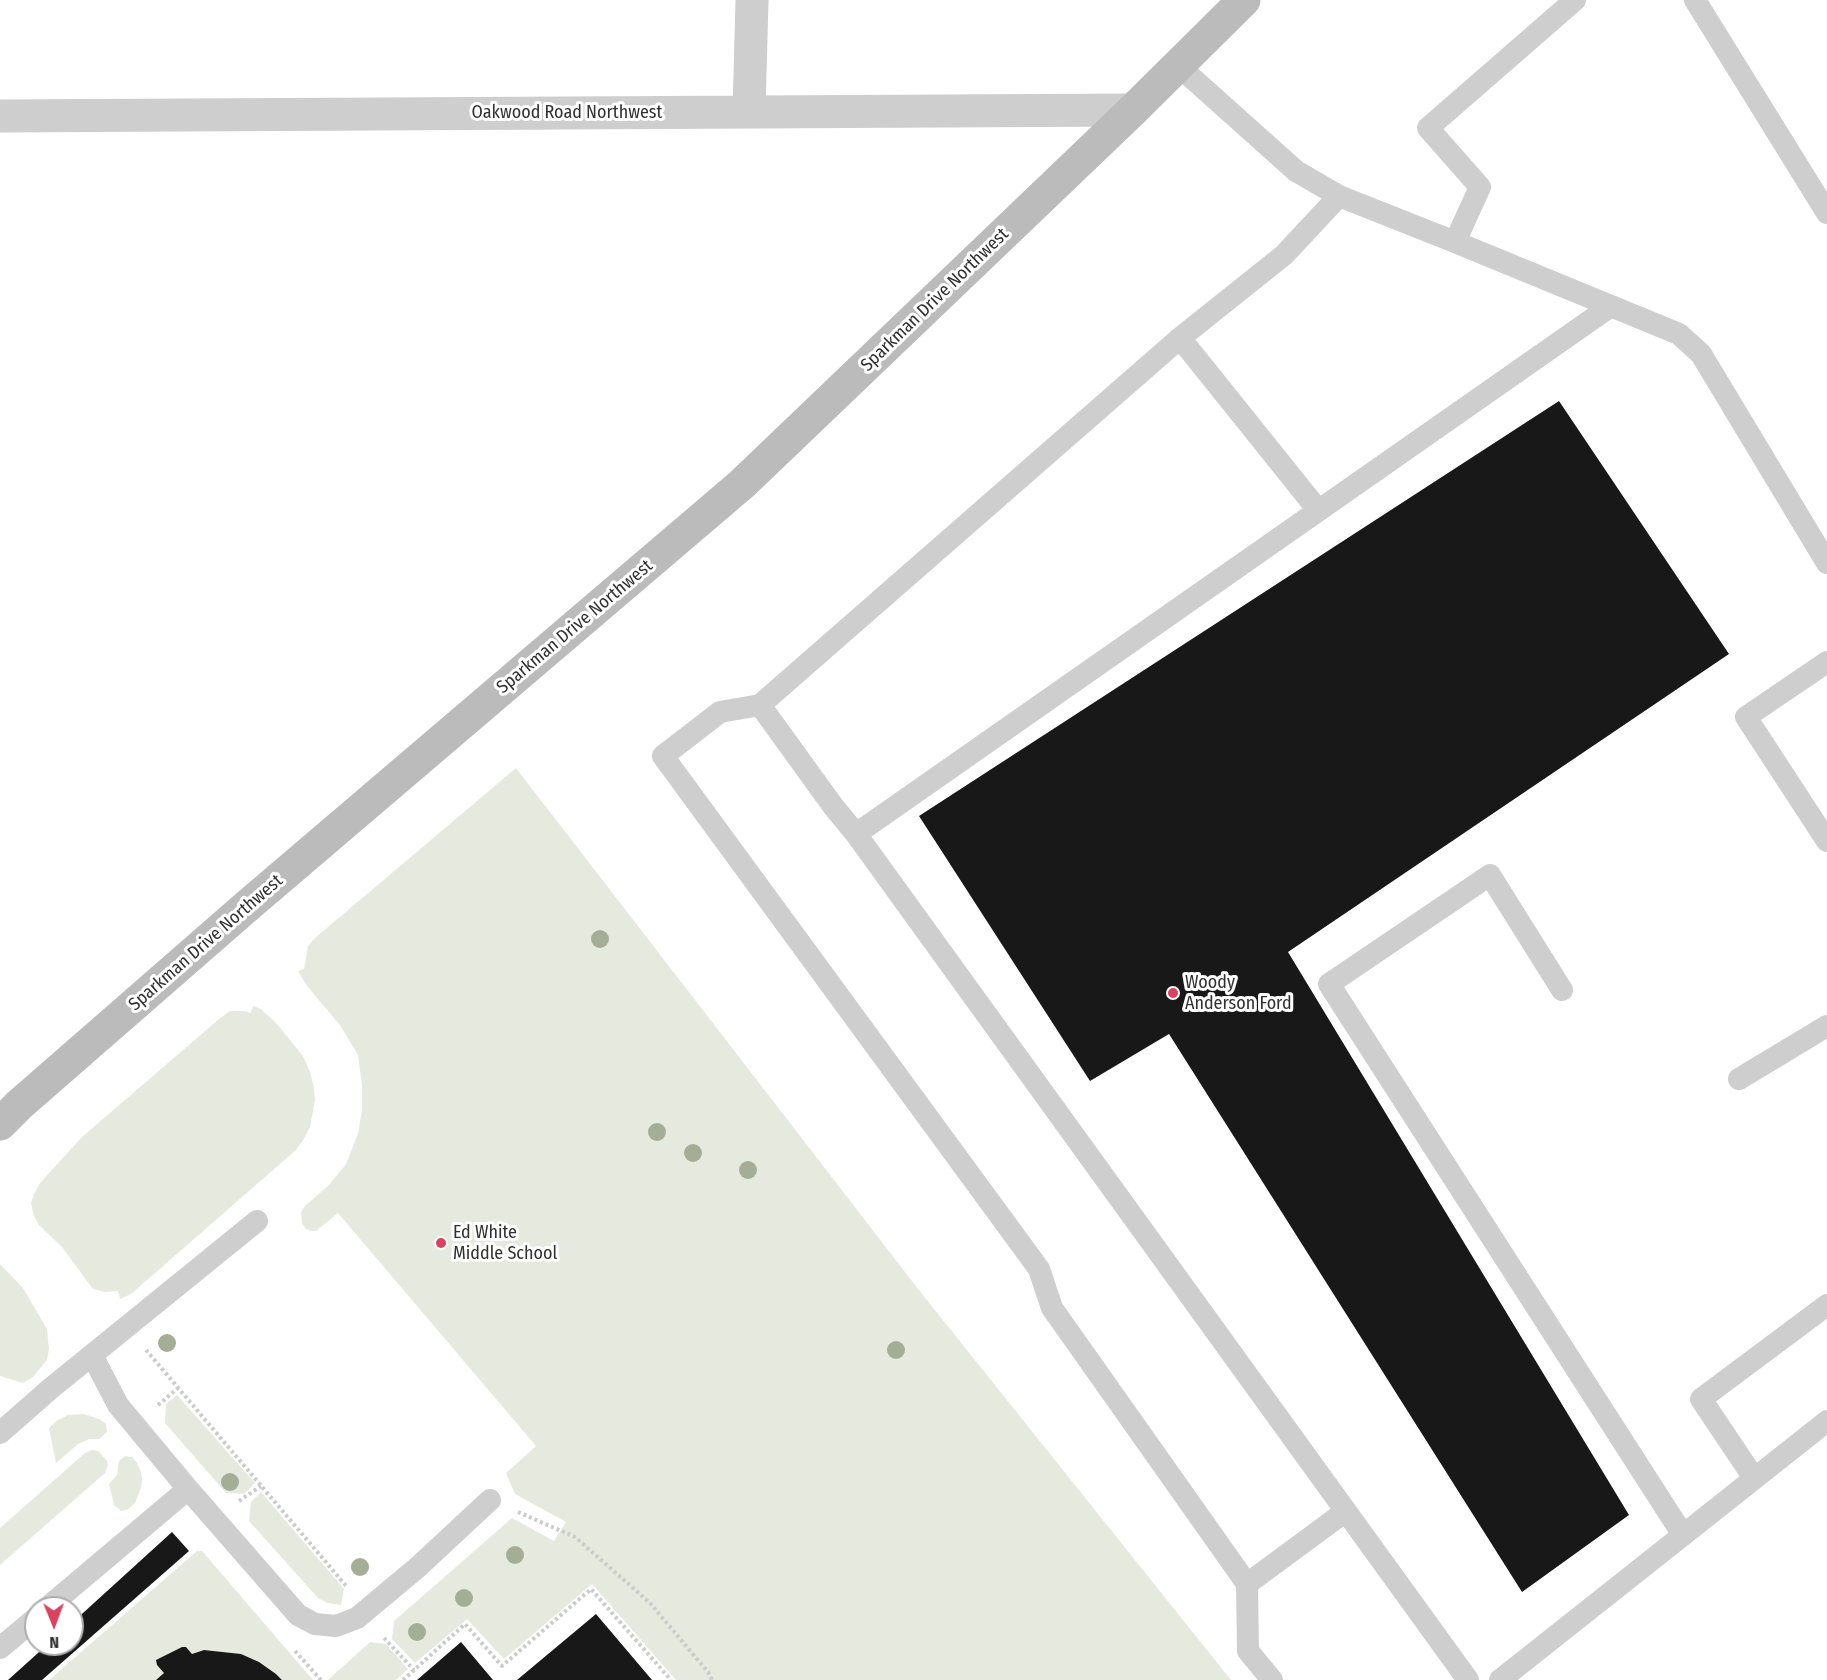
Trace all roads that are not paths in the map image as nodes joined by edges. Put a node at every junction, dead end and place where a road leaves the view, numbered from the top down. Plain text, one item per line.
1 (752, 0) edge
2 (1244, 0) edge
3 (1262, 0) edge
4 (1575, 0) edge
5 (1695, 0) edge
6 (1182, 69) junction
7 (1133, 110) junction
8 (749, 112) junction
9 (0, 116) edge
10 (1340, 196) junction
11 (1827, 213) edge
12 (1455, 242) junction
13 (1611, 306) junction
14 (1180, 338) junction
15 (1318, 510) junction
16 (1827, 563) edge
17 (1827, 662) edge
18 (759, 705) junction
19 (856, 834) junction
20 (1827, 841) edge
21 (1562, 990) dead end
22 (1827, 1026) edge
23 (1739, 1079) dead end
24 (0, 1124) edge
25 (256, 1221) dead end
26 (1827, 1305) edge
27 (92, 1355) junction
28 (1827, 1421) edge
29 (0, 1433) edge
30 (1754, 1478) junction
31 (188, 1489) junction
32 (490, 1500) road end
33 (1346, 1511) junction
34 (1683, 1535) junction
35 (1247, 1584) junction
36 (61, 1596) edge
37 (24, 1628) edge
38 (0, 1648) edge
39 (1272, 1680) edge
40 (1468, 1680) edge
41 (1500, 1680) edge

1 - 8 street
2 - 7 main road, Sparkman Drive Northwest
3 - 6 main road, Sparkman Drive Northwest
4 - 12 lane
5 - 11 lane
6 - 7 main road, Sparkman Drive Northwest
6 - 10 lane
7 - 8 street, Oakwood Road Northwest
7 - 24 main road, Sparkman Drive Northwest
8 - 9 street, Oakwood Road Northwest
10 - 12 lane
10 - 14 lane
12 - 13 lane
13 - 15 lane
13 - 16 lane
14 - 15 lane
14 - 18 lane
15 - 19 lane
17 - 20 lane
18 - 19 lane
18 - 35 lane
19 - 33 lane
21 - 34 lane
22 - 23 lane
25 - 27 lane
26 - 30 lane
27 - 29 lane
27 - 31 lane
28 - 30 lane
30 - 34 lane
31 - 32 lane
31 - 36 lane
33 - 35 lane
33 - 40 lane
34 - 41 lane
35 - 39 lane
37 - 38 lane

